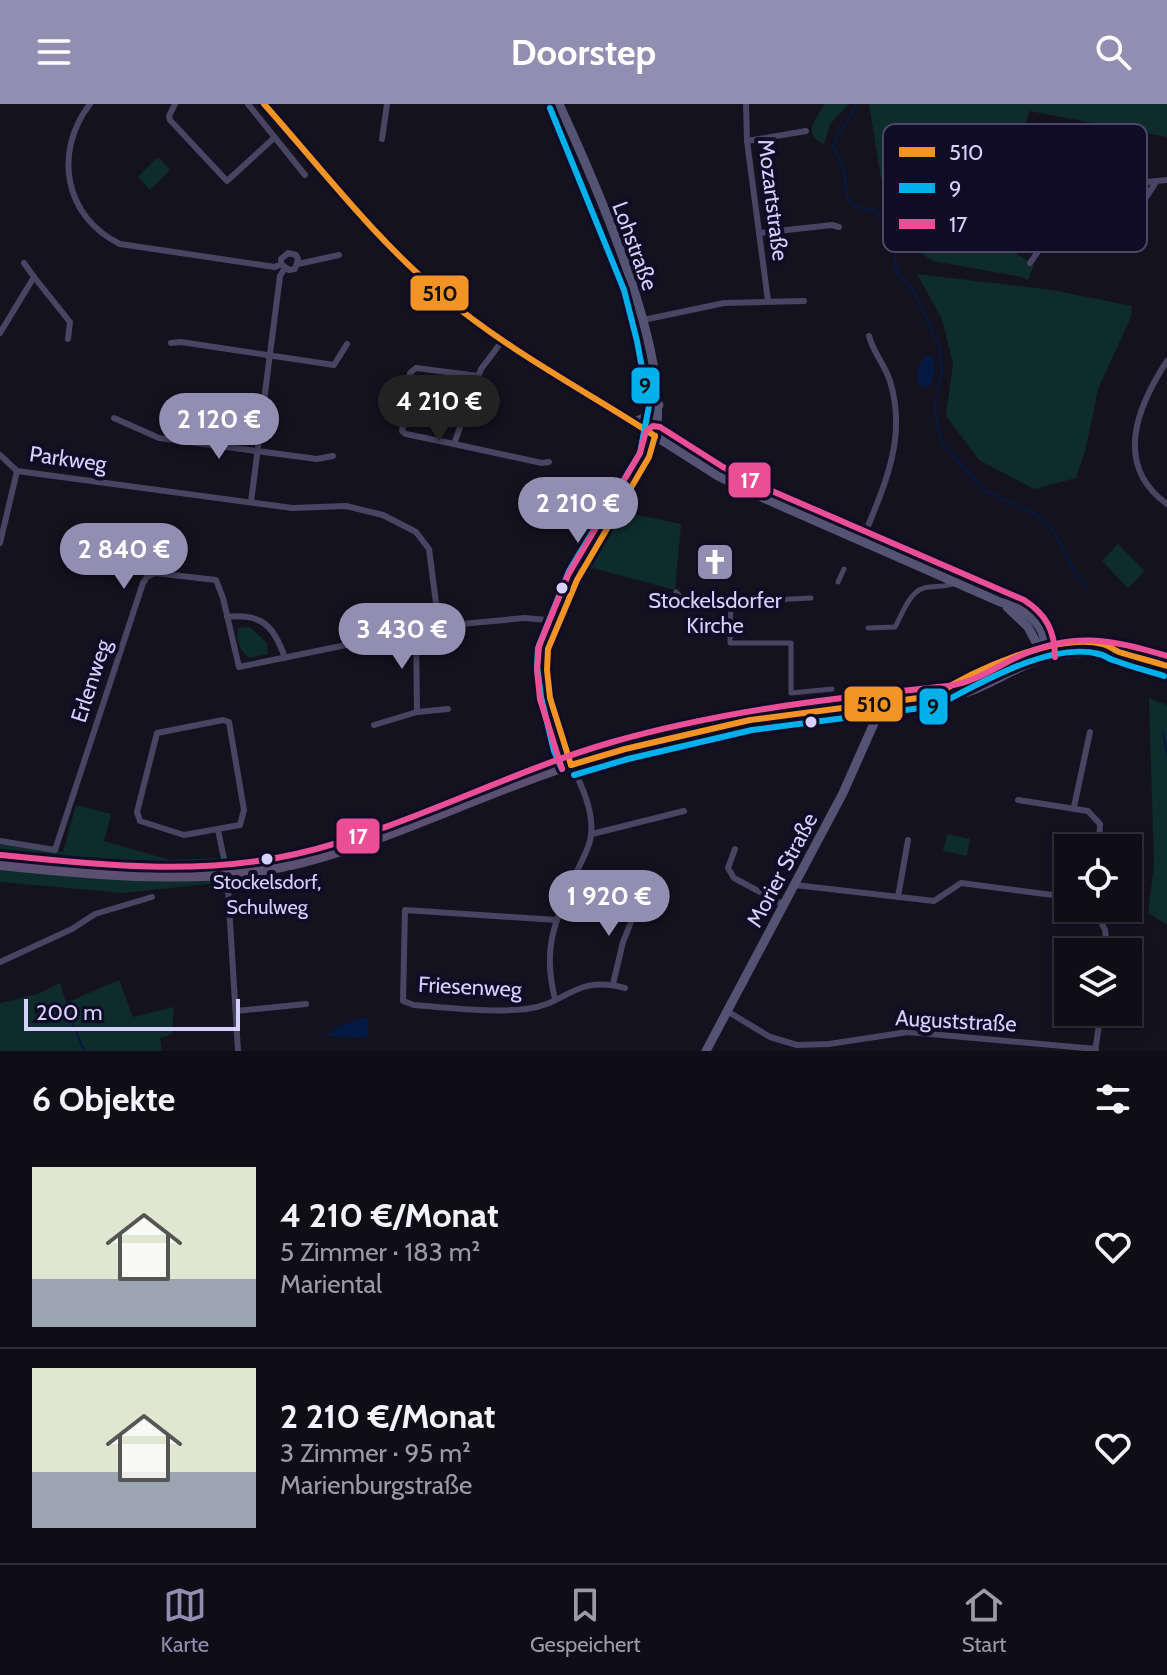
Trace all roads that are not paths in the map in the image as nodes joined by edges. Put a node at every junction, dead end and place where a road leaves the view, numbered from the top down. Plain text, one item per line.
1 (90, 104) edge
2 (175, 104) edge
3 (248, 104) edge
4 (264, 104) edge
5 (387, 104) edge
6 (746, 104) edge
7 (561, 105) edge
8 (806, 131) dead end
9 (274, 138) junction
10 (382, 139) dead end
11 (747, 141) junction
12 (305, 175) dead end
13 (1147, 180) edge
14 (1167, 180) edge
15 (1156, 182) junction
16 (1147, 195) edge
17 (839, 227) dead end
18 (759, 233) junction
19 (1038, 252) edge
20 (339, 255) dead end
21 (24, 263) dead end
22 (1030, 263) dead end
23 (298, 264) junction
24 (283, 266) junction
25 (34, 277) junction
26 (768, 301) junction
27 (804, 301) dead end
28 (643, 320) junction
29 (0, 333) edge
30 (869, 336) dead end
31 (68, 339) dead end
32 (503, 340) junction
33 (171, 343) dead end
34 (347, 344) dead end
35 (271, 354) junction
36 (1167, 361) edge
37 (478, 376) junction
38 (659, 405) junction
39 (114, 418) dead end
40 (634, 422) junction
41 (655, 436) junction
42 (454, 444) junction
43 (257, 451) junction
44 (0, 455) edge
45 (333, 456) dead end
46 (549, 462) dead end
47 (17, 471) junction
48 (251, 502) junction
49 (1167, 504) edge
50 (862, 541) junction
51 (0, 543) edge
52 (844, 569) dead end
53 (838, 582) dead end
54 (956, 583) junction
55 (676, 592) dead end
56 (811, 598) dead end
57 (731, 602) junction
58 (227, 617) junction
59 (558, 621) junction
60 (439, 626) junction
61 (868, 628) dead end
62 (416, 631) junction
63 (1043, 650) junction
64 (285, 658) junction
65 (1167, 666) edge
66 (832, 689) dead end
67 (883, 703) junction
68 (448, 709) dead end
69 (417, 712) junction
70 (374, 725) dead end
71 (1090, 732) dead end
72 (571, 765) junction
73 (1018, 800) dead end
74 (1074, 807) junction
75 (684, 811) dead end
76 (218, 830) junction
77 (592, 834) junction
78 (1100, 834) edge
79 (908, 840) dead end
80 (0, 841) edge
81 (735, 849) dead end
82 (0, 865) edge
83 (227, 873) junction
84 (795, 885) junction
85 (1054, 895) edge
86 (152, 897) dead end
87 (898, 897) junction
88 (639, 902) dead end
89 (784, 905) junction
90 (557, 920) junction
91 (0, 962) edge
92 (613, 984) junction
93 (625, 988) dead end
94 (555, 999) junction
95 (306, 1004) dead end
96 (236, 1011) junction
97 (727, 1011) junction
98 (1099, 1026) edge
99 (1095, 1050) edge
100 (238, 1051) edge
101 (706, 1051) edge

1 - 24 street
2 - 9 street
3 - 9 street
4 - 32 street
5 - 10 street
6 - 11 street, Mozartstraße
7 - 28 main road, Lohstraße
8 - 11 street
9 - 12 street
11 - 18 street, Mozartstraße
13 - 15 street
14 - 15 street
15 - 16 street
17 - 18 street
18 - 26 street, Mozartstraße
19 - 22 street
20 - 23 street
21 - 25 street
23 - 24 street
23 - 24 street
24 - 35 street
25 - 29 street
25 - 31 street
26 - 27 street
26 - 28 street
28 - 38 main road, Lohstraße
30 - 50 street
32 - 37 street
32 - 40 street
33 - 35 street
34 - 35 street
35 - 43 street
36 - 49 street
37 - 42 street
37 - 42 street
38 - 40 main road
38 - 41 main road, Lohstraße
39 - 43 street
40 - 41 street
41 - 50 main road
41 - 59 street
42 - 46 street
43 - 45 street
43 - 48 street
44 - 47 street, Parkweg
47 - 48 street, Parkweg
47 - 51 street
48 - 60 street, Parkweg
50 - 54 main road
52 - 53 street
54 - 61 street
54 - 63 main road
55 - 57 street
56 - 57 street
57 - 66 street
58 - 64 street
58 - 64 street, Erlenweg
58 - 80 street, Erlenweg
59 - 60 street
59 - 72 street
60 - 62 street
62 - 64 street
62 - 69 street
63 - 65 main road
63 - 67 main road
67 - 72 main road
67 - 84 main road, Morier Straße
68 - 69 street
69 - 70 street
71 - 74 street
72 - 77 street
72 - 83 main road
73 - 74 street
74 - 78 street
75 - 77 street
76 - 76 street
76 - 83 street
77 - 90 street
79 - 87 street
81 - 89 street
82 - 83 main road
83 - 96 street
84 - 87 street
84 - 89 main road, Morier Straße
85 - 87 street
86 - 91 street
88 - 92 street
89 - 97 main road, Morier Straße
90 - 94 street
90 - 94 street, Friesenweg
92 - 93 street, Friesenweg
92 - 94 street, Friesenweg
95 - 96 street
96 - 100 street
97 - 99 street, Auguststraße
97 - 101 main road, Morier Straße
98 - 99 street

